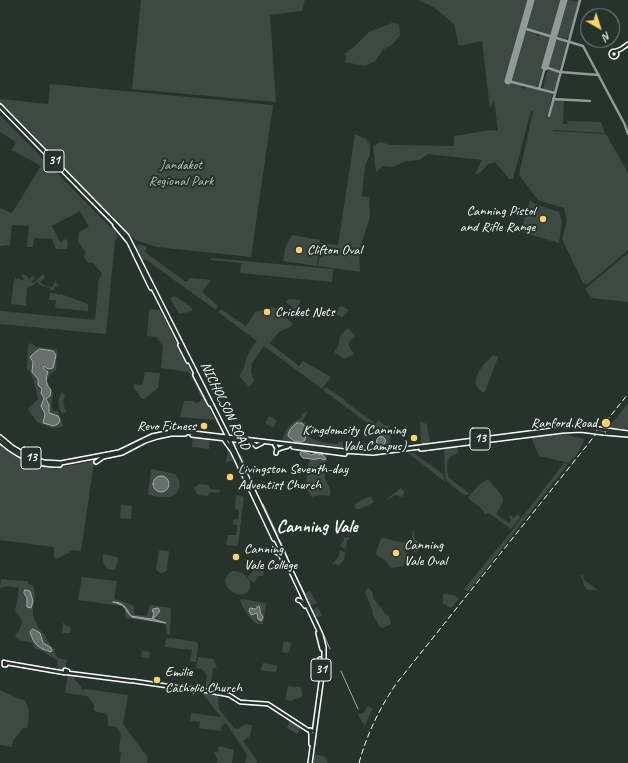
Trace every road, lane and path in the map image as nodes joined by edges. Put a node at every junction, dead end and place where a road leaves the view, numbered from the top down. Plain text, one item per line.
1 (628, 45) edge
2 (616, 51) junction
3 (617, 54) junction
4 (0, 108) edge
5 (120, 233) dead end
6 (127, 240) junction
7 (172, 324) junction
8 (177, 329) dead end
9 (207, 394) junction
10 (212, 398) dead end
11 (164, 429) dead end
12 (597, 431) junction
13 (223, 432) junction
14 (159, 434) junction
15 (628, 434) edge
16 (198, 435) junction
17 (212, 435) junction
18 (0, 437) edge
19 (192, 437) dead end
20 (227, 438) junction
21 (279, 440) dead end
22 (0, 441) edge
23 (245, 441) junction
24 (231, 443) junction
25 (274, 444) junction
26 (288, 446) junction
27 (448, 446) junction
28 (344, 448) dead end
29 (279, 449) dead end
30 (442, 449) dead end
31 (311, 450) junction
32 (337, 451) junction
33 (96, 453) dead end
34 (276, 453) dead end
35 (103, 457) junction
36 (87, 458) junction
37 (96, 462) dead end
38 (246, 475) junction
39 (251, 478) dead end
40 (256, 496) junction
41 (261, 499) dead end
42 (276, 552) dead end
43 (285, 564) junction
44 (298, 600) dead end
45 (306, 605) junction
46 (310, 607) dead end
47 (320, 659) dead end
48 (4, 664) edge
49 (320, 678) junction
50 (319, 697) junction
51 (320, 707) dead end
52 (312, 730) junction
53 (310, 762) edge

1 - 2 main road
1 - 3 main road
2 - 3 main road
2 - 3 main road
4 - 6 main road, NICHOLSON ROAD / 31
4 - 7 main road, NICHOLSON ROAD / 31
5 - 6 main road
6 - 13 main road, NICHOLSON ROAD / 31
7 - 8 main road
7 - 9 main road, NICHOLSON ROAD / 31
9 - 10 main road
9 - 20 main road, NICHOLSON ROAD / 31
11 - 14 main road
12 - 15 main road, 13, bridge
12 - 27 main road, 13
12 - 32 main road, 13
13 - 17 main road
13 - 20 main road, NICHOLSON ROAD / 31
14 - 17 main road, 13
14 - 36 main road, 13
16 - 19 main road
16 - 20 main road, 13
16 - 35 main road, 13
17 - 20 main road, 13
18 - 36 main road, 13
20 - 23 main road, 13
20 - 24 main road, NICHOLSON ROAD / 31
20 - 25 main road, 13
20 - 43 main road, NICHOLSON ROAD / 31
21 - 25 main road
22 - 35 main road, 13
23 - 24 main road
23 - 25 main road, 13
24 - 38 main road, NICHOLSON ROAD / 31
25 - 26 main road, 13
25 - 31 main road, 13
25 - 34 main road
26 - 29 main road
26 - 31 main road, 13
27 - 30 main road
27 - 31 main road, 13
28 - 32 main road
31 - 32 main road, 13
33 - 36 main road
35 - 37 main road
38 - 39 main road
38 - 40 main road, NICHOLSON ROAD / 31
40 - 41 main road
40 - 45 main road, NICHOLSON ROAD / 31
42 - 43 main road
43 - 45 main road, NICHOLSON ROAD / 31
44 - 45 main road
45 - 46 main road
45 - 49 main road, NICHOLSON ROAD / 31
45 - 50 main road, NICHOLSON ROAD / 31
47 - 49 main road
48 - 52 main road
49 - 52 main road, NICHOLSON ROAD / 31
50 - 51 main road
50 - 52 main road, NICHOLSON ROAD / 31
52 - 53 main road, NICHOLSON ROAD / 31
52 - 53 main road, NICHOLSON ROAD / 31

